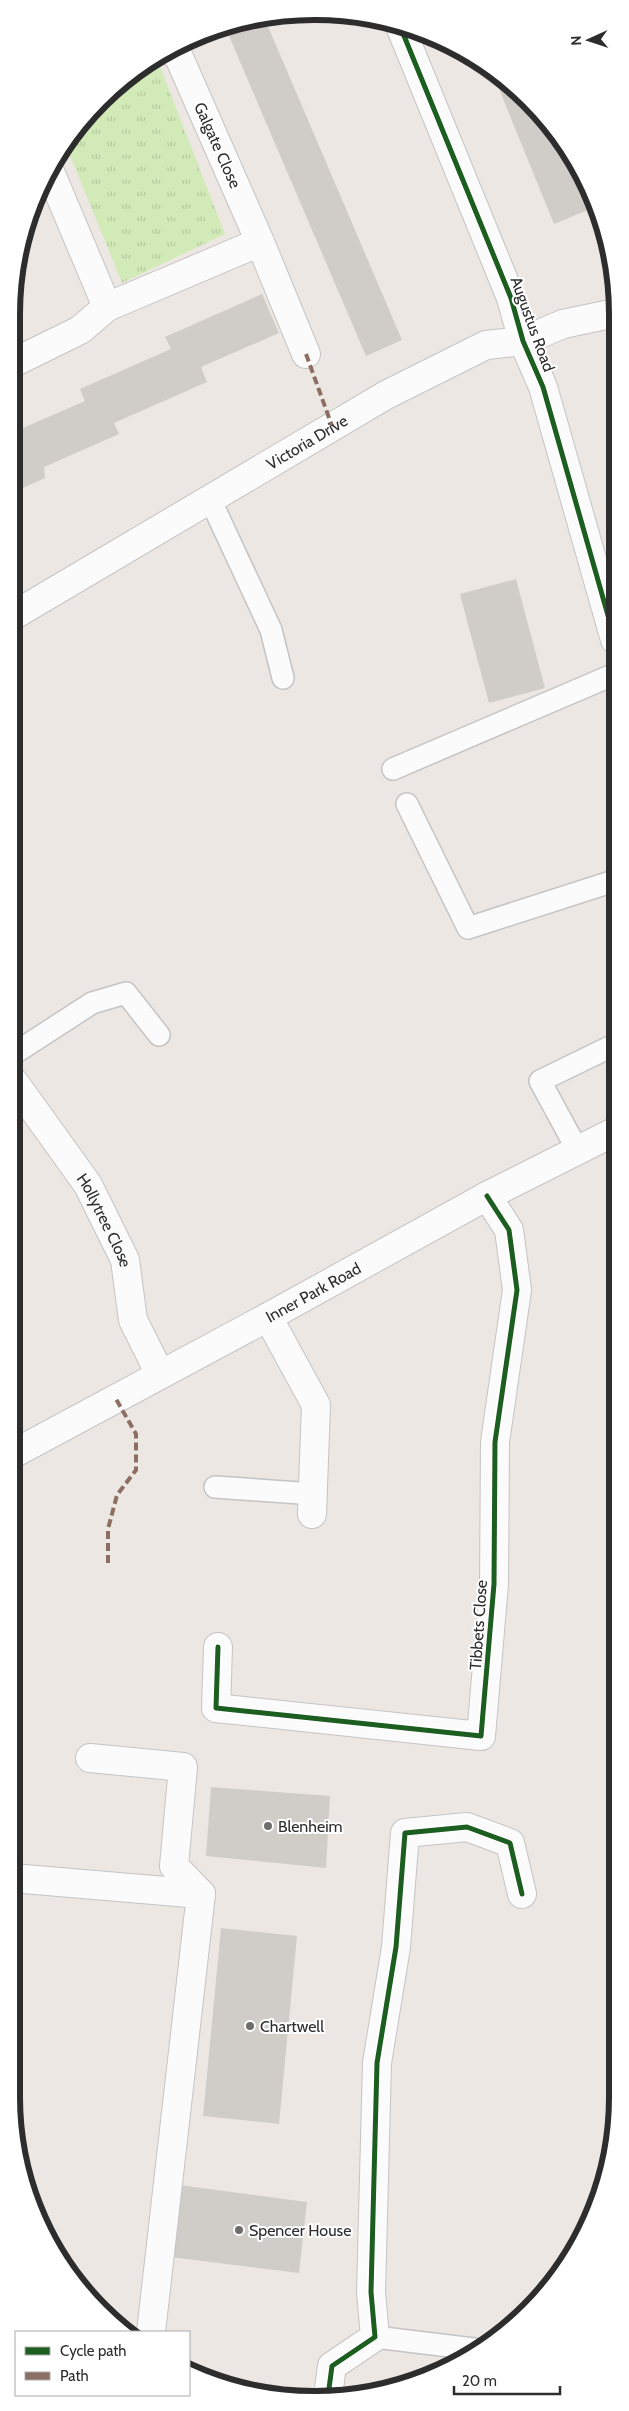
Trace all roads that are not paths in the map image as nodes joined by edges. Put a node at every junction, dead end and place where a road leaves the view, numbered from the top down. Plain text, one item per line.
1 (403, 34) edge
2 (176, 54) edge
3 (53, 179) edge
4 (260, 242) junction
5 (107, 306) junction
6 (609, 314) edge
7 (523, 341) junction
8 (306, 354) dead end
9 (20, 360) edge
10 (210, 498) junction
11 (20, 612) edge
12 (609, 619) edge
13 (609, 676) edge
14 (283, 678) dead end
15 (393, 769) dead end
16 (407, 804) dead end
17 (609, 883) edge
18 (159, 1035) dead end
19 (609, 1048) edge
20 (20, 1049) edge
21 (20, 1090) edge
22 (609, 1135) edge
23 (578, 1151) junction
24 (487, 1196) junction
25 (268, 1317) junction
26 (160, 1374) junction
27 (20, 1450) edge
28 (216, 1487) dead end
29 (313, 1504) joint
30 (218, 1647) dead end
31 (90, 1758) dead end
32 (20, 1879) edge
33 (200, 1894) junction
34 (522, 1894) dead end
35 (151, 2331) edge
36 (375, 2337) junction
37 (468, 2348) edge
38 (329, 2390) edge

1 - 7 street, Augustus Road
2 - 4 street, Galgate Close
3 - 5 street
4 - 5 street
4 - 8 street, Galgate Close
5 - 9 street
6 - 7 street, Victoria Drive
7 - 10 street, Victoria Drive
7 - 12 street, Augustus Road
10 - 11 street, Victoria Drive
10 - 14 lane
13 - 15 lane
16 - 17 lane
18 - 20 lane
19 - 23 lane
21 - 26 street, Hollytree Close
22 - 23 street, Inner Park Road
23 - 24 street, Inner Park Road
24 - 25 street, Inner Park Road
24 - 30 street, Tibbets Close
25 - 26 street, Inner Park Road
25 - 29 street
26 - 27 street, Inner Park Road
28 - 29 lane
31 - 33 street
32 - 33 street
33 - 35 street
34 - 36 street
36 - 37 lane
36 - 38 street

